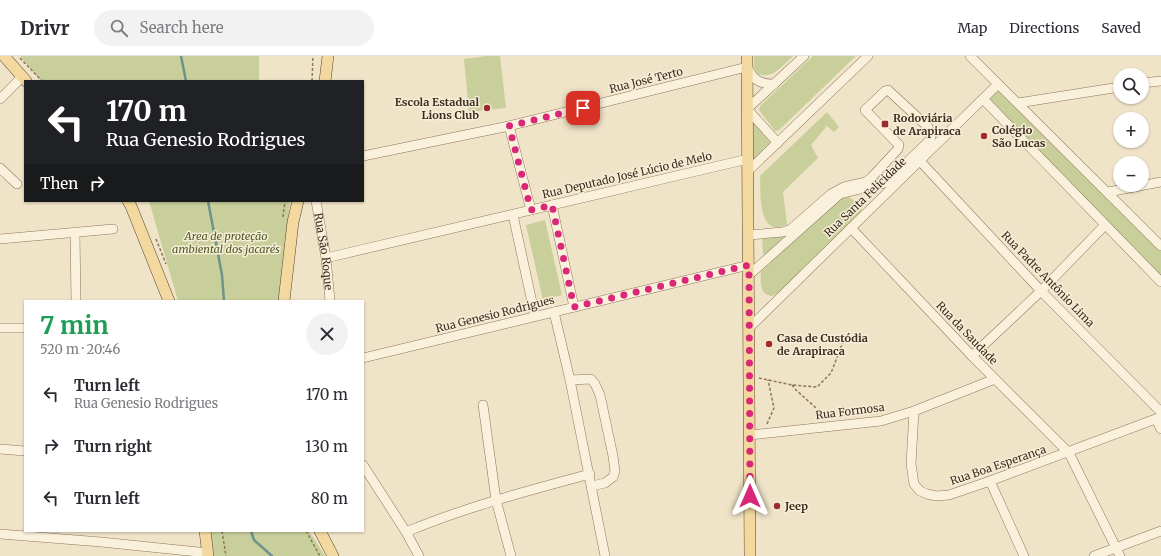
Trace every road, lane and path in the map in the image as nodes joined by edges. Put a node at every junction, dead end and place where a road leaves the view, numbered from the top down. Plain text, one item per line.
1 (4, 56) edge
2 (18, 56) edge
3 (314, 56) edge
4 (328, 56) edge
5 (804, 56) edge
6 (868, 56) edge
7 (970, 56) edge
8 (747, 61) edge
9 (24, 79) edge
10 (41, 80) edge
11 (312, 80) edge
12 (325, 80) edge
13 (1161, 81) edge
14 (1149, 83) edge
15 (774, 84) junction
16 (998, 84) junction
17 (1113, 88) edge
18 (0, 99) edge
19 (983, 99) junction
20 (1018, 103) junction
21 (747, 109) junction
22 (509, 126) junction
23 (778, 142) junction
24 (364, 156) edge
25 (748, 159) junction
26 (920, 161) junction
27 (0, 168) edge
28 (748, 171) junction
29 (1161, 182) edge
30 (17, 184) dead end
31 (1108, 192) junction
32 (129, 202) edge
33 (298, 202) edge
34 (316, 202) edge
35 (552, 205) junction
36 (531, 210) junction
37 (513, 215) junction
38 (1105, 225) junction
39 (851, 228) junction
40 (113, 229) dead end
41 (75, 232) junction
42 (749, 234) junction
43 (0, 239) edge
44 (1160, 243) edge
45 (326, 258) junction
46 (749, 270) junction
47 (1161, 282) edge
48 (1041, 291) junction
49 (76, 300) edge
50 (169, 300) edge
51 (284, 300) edge
52 (330, 300) edge
53 (574, 307) junction
54 (554, 312) junction
55 (535, 316) junction
56 (0, 328) edge
57 (24, 328) edge
58 (749, 328) junction
59 (843, 342) dead end
60 (972, 356) junction
61 (364, 358) edge
62 (749, 376) junction
63 (995, 379) junction
64 (570, 380) junction
65 (768, 380) junction
66 (792, 384) junction
67 (483, 405) dead end
68 (914, 411) junction
69 (1160, 416) edge
70 (829, 426) junction
71 (1161, 429) edge
72 (762, 434) junction
73 (750, 435) junction
74 (0, 449) edge
75 (24, 451) edge
76 (1069, 453) junction
77 (364, 467) edge
78 (590, 474) junction
79 (990, 481) junction
80 (592, 486) junction
81 (496, 500) junction
82 (1161, 531) edge
83 (205, 532) edge
84 (222, 532) edge
85 (307, 532) edge
86 (321, 532) edge
87 (406, 532) junction
88 (0, 534) edge
89 (1118, 552) edge
90 (208, 555) edge
91 (226, 556) edge
92 (320, 556) edge
93 (333, 556) edge
94 (419, 556) edge
95 (511, 556) edge
96 (606, 556) edge
97 (750, 556) edge
98 (1024, 556) edge
99 (1094, 556) edge

1 - 9 main road
2 - 10 path
3 - 11 path
4 - 12 main road
5 - 15 street
6 - 23 street
7 - 16 street
8 - 15 street
8 - 21 main road
8 - 22 street, Rua José Terto
9 - 18 street
13 - 14 street
15 - 21 street
16 - 19 street, Rua Santa Felicidade
16 - 20 street
17 - 20 street
19 - 26 street, Rua Santa Felicidade
19 - 38 street
20 - 31 street
21 - 23 street
21 - 25 main road
22 - 24 street, Rua José Terto
22 - 36 street
23 - 28 street
25 - 28 main road
25 - 35 street, Rua Deputado José Lúcio de Melo
26 - 39 street, Rua Santa Felicidade
26 - 48 street, Rua Padre Antônio Lima
27 - 30 street
28 - 42 main road
29 - 31 street
31 - 44 street
32 - 50 main road
33 - 51 main road
34 - 45 street, Rua São Roque
35 - 36 street, Rua Deputado José Lúcio de Melo
35 - 53 street
36 - 37 street, Rua Deputado José Lúcio de Melo
37 - 45 street, Rua Deputado José Lúcio de Melo
37 - 55 street
38 - 47 street
38 - 48 street
39 - 58 street, Rua Santa Felicidade
39 - 60 street, Rua da Saudade
40 - 41 street
41 - 43 street
41 - 49 street
42 - 46 main road
42 - 46 street
45 - 52 street, Rua São Roque
46 - 53 street, Rua Genesio Rodrigues
46 - 58 main road
48 - 60 street
48 - 69 street, Rua Padre Antônio Lima
53 - 54 street, Rua Genesio Rodrigues
54 - 55 street, Rua Genesio Rodrigues
54 - 64 street
55 - 61 street, Rua Genesio Rodrigues
56 - 57 street
58 - 62 main road
59 - 66 path
60 - 63 street, Rua da Saudade
62 - 65 path
62 - 73 main road
63 - 68 street, Rua Formosa
63 - 76 street, Rua da Saudade
64 - 78 street
64 - 80 street
65 - 66 path
65 - 72 path
66 - 70 path
67 - 81 street
68 - 70 street, Rua Formosa
68 - 79 street, Rua Boa Esperança
69 - 71 street, Rua Padre Antônio Lima
69 - 76 street, Rua Boa Esperança
70 - 72 street, Rua Formosa
72 - 73 street, Rua Formosa
73 - 97 main road
74 - 75 street
76 - 79 street, Rua Boa Esperança
76 - 89 street, Rua da Saudade
77 - 87 street
78 - 80 street
78 - 81 street
79 - 98 street
80 - 96 street
81 - 87 street
81 - 95 street
82 - 89 street
83 - 90 main road
84 - 91 path
85 - 92 path
86 - 93 main road
87 - 94 street
88 - 90 street
89 - 99 street

